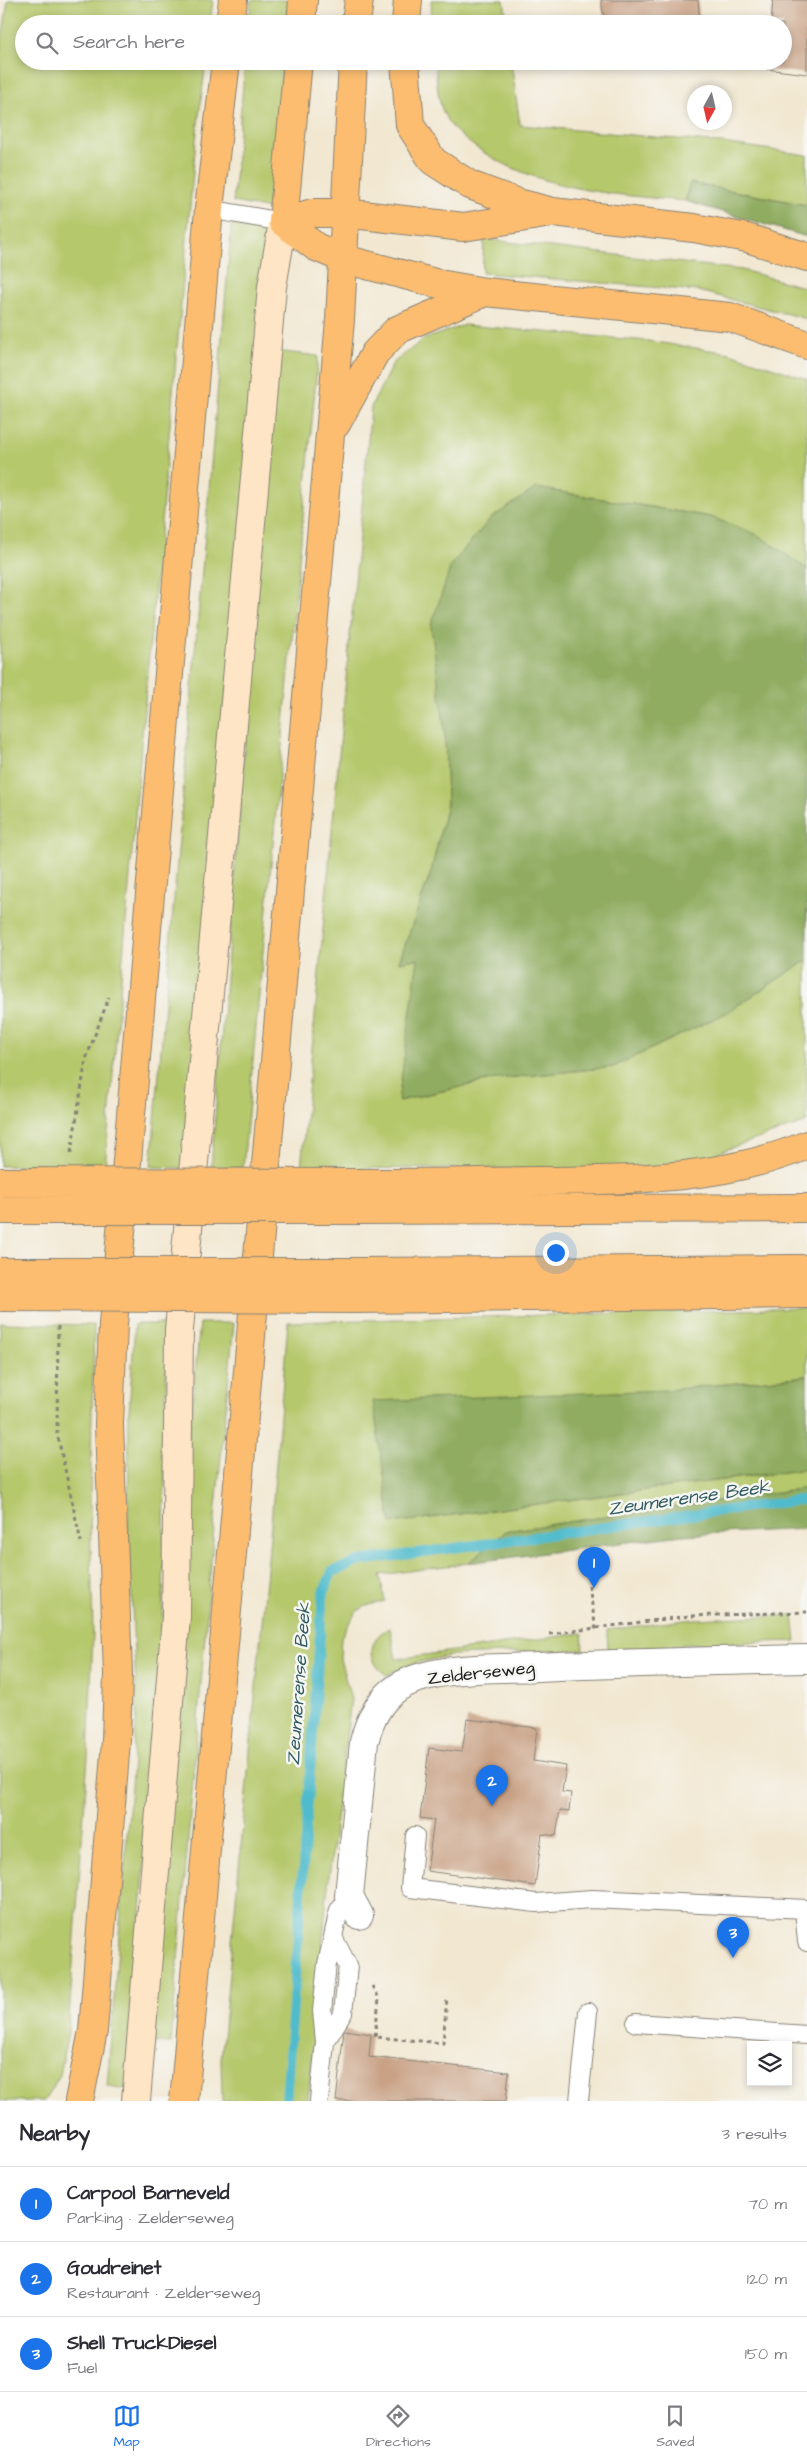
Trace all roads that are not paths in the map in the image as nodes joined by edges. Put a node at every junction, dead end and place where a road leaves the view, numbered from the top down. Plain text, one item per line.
1 (233, 0) edge
2 (304, 0) edge
3 (359, 0) edge
4 (408, 0) edge
5 (231, 15) edge
6 (302, 15) edge
7 (357, 15) edge
8 (407, 15) edge
9 (225, 70) edge
10 (297, 70) edge
11 (353, 70) edge
12 (406, 70) edge
13 (209, 209) junction
14 (553, 212) junction
15 (345, 213) junction
16 (282, 222) junction
17 (807, 257) edge
18 (344, 259) junction
19 (485, 292) junction
20 (807, 345) edge
21 (330, 434) junction
22 (807, 1146) edge
23 (0, 1182) edge
24 (807, 1208) edge
25 (0, 1210) edge
26 (807, 1269) edge
27 (0, 1272) edge
28 (356, 1285) junction
29 (807, 1294) edge
30 (0, 1297) edge
31 (807, 1659) edge
32 (415, 1836) dead end
33 (354, 1906) joint
34 (805, 1909) edge
35 (807, 1942) edge
36 (588, 2012) dead end
37 (636, 2023) dead end
38 (807, 2035) edge
39 (185, 2100) edge
40 (79, 2101) edge
41 (136, 2101) edge
42 (319, 2101) edge
43 (578, 2101) edge

1 - 5 highway
2 - 6 highway
3 - 7 highway
4 - 8 highway
9 - 13 highway
10 - 16 highway
11 - 15 highway
12 - 14 highway
13 - 16 lane
13 - 40 highway
14 - 15 highway
14 - 17 highway
15 - 16 highway
15 - 18 highway
16 - 18 highway
16 - 41 main road
18 - 19 highway
18 - 21 highway
19 - 20 highway
19 - 21 highway
21 - 39 highway
22 - 23 highway, bridge
24 - 25 highway, bridge
26 - 28 highway
27 - 28 highway, bridge
28 - 29 highway
28 - 30 highway, bridge
31 - 33 street, Zelderseweg
32 - 34 lane
33 - 42 lane
34 - 35 lane
36 - 43 lane
37 - 38 lane

